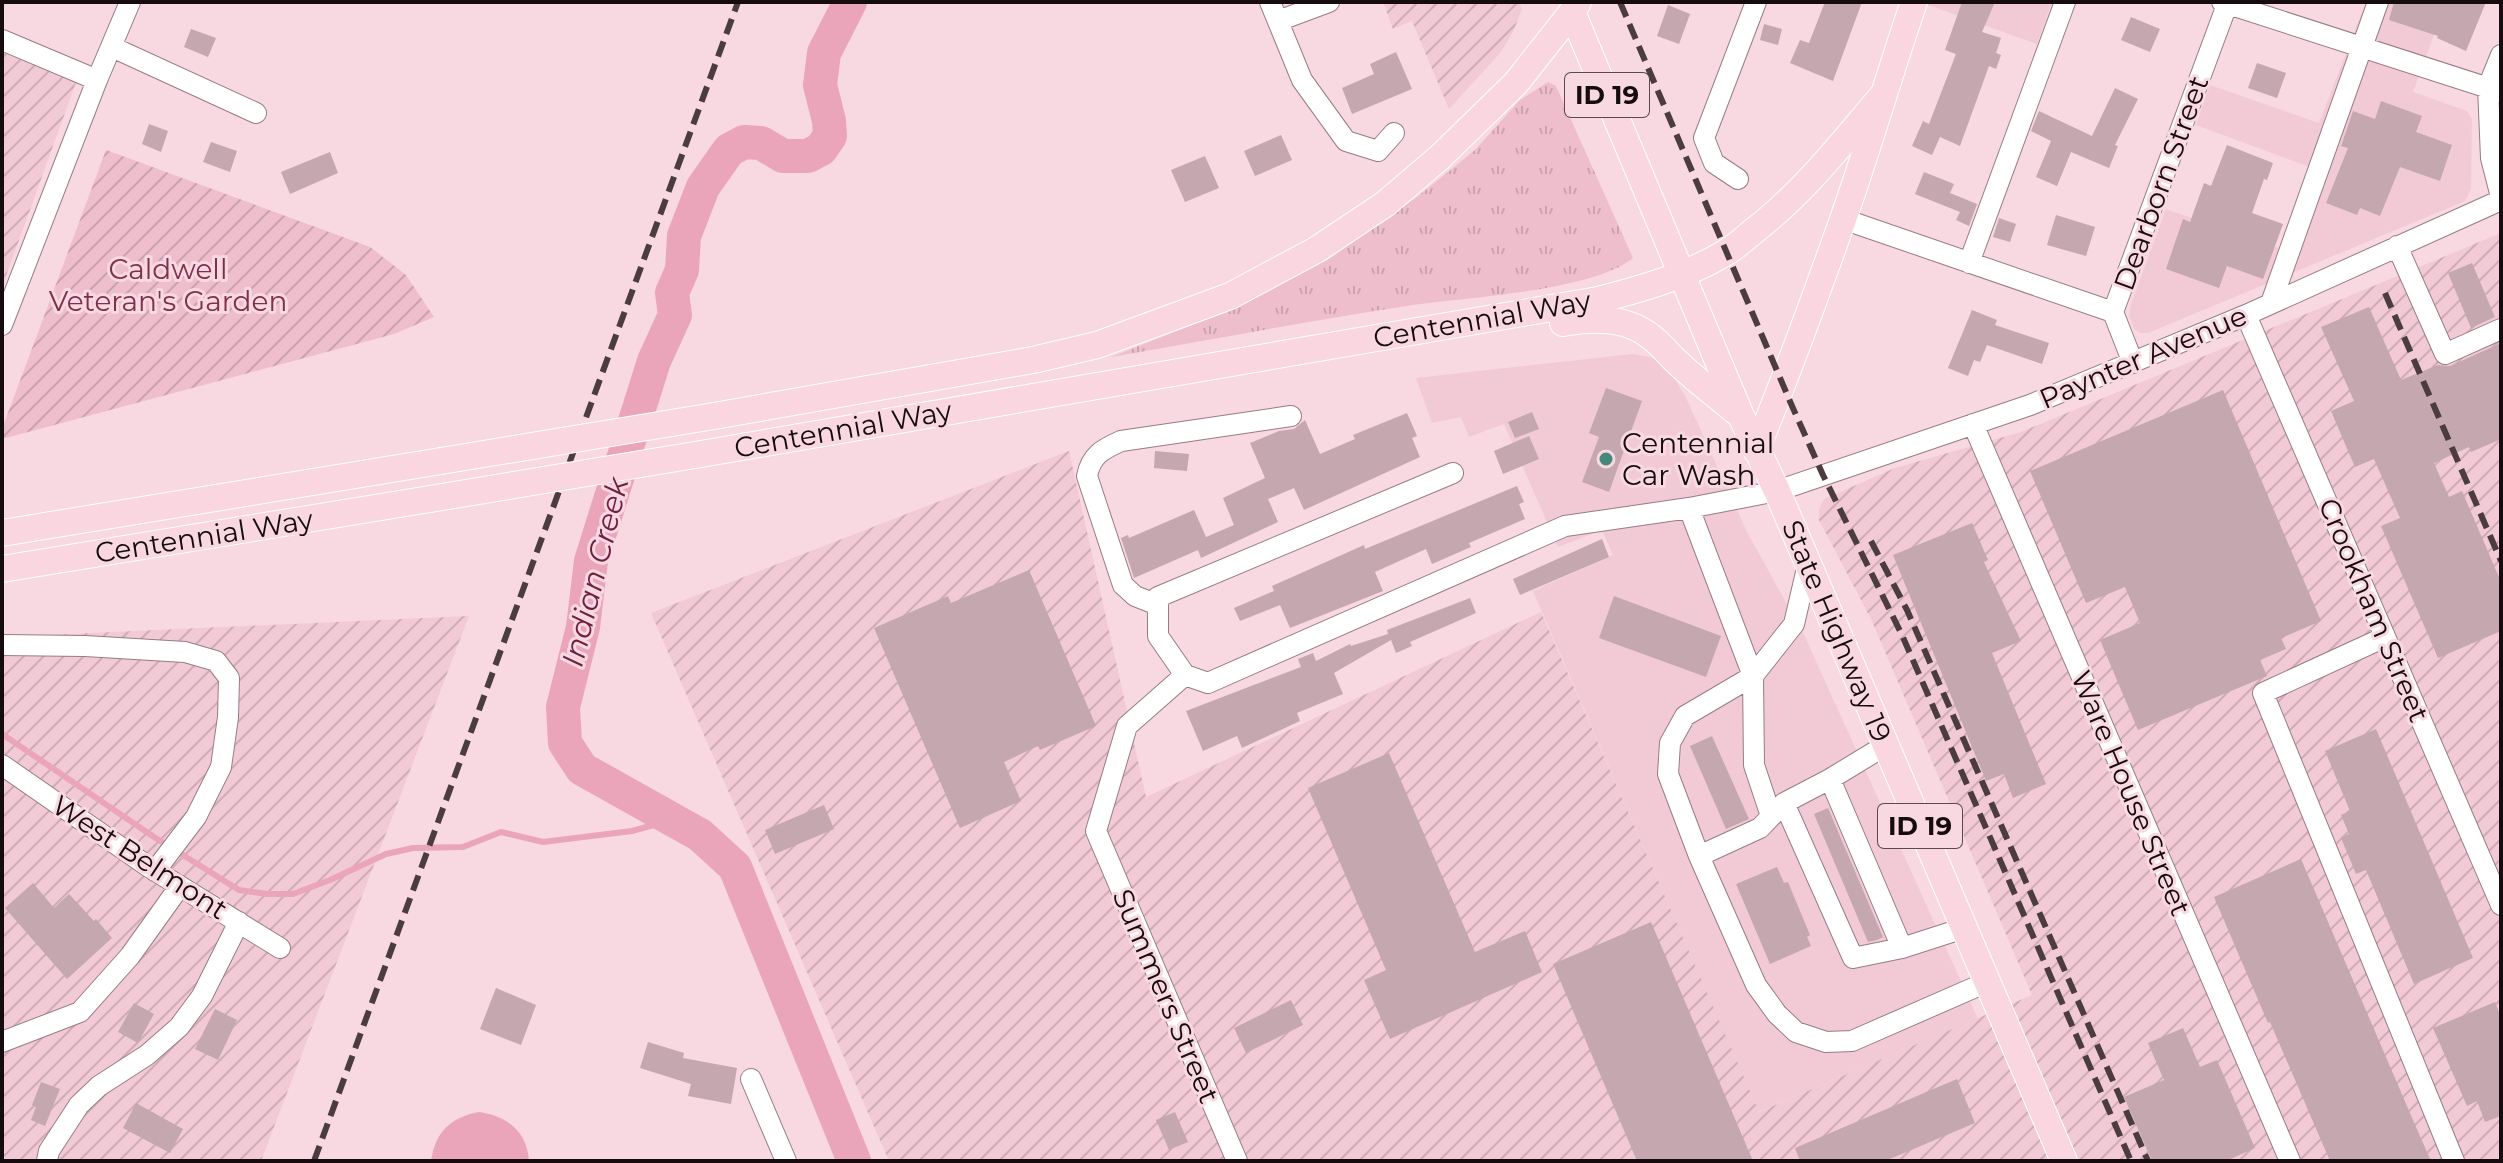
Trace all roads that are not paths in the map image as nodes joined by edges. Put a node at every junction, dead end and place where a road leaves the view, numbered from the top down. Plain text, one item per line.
1 (130, 2) edge
2 (1329, 2) edge
3 (1756, 2) edge
4 (1914, 2) edge
5 (2065, 2) edge
6 (2378, 2) edge
7 (2226, 3) edge
8 (1573, 5) edge
9 (1274, 12) edge
10 (2, 40) edge
11 (112, 47) junction
12 (2361, 47) junction
13 (2501, 55) edge
14 (97, 80) junction
15 (2495, 89) edge
16 (1882, 96) junction
17 (256, 113) dead end
18 (1394, 133) dead end
19 (1738, 179) dead end
20 (2501, 198) edge
21 (1843, 219) junction
22 (2397, 246) junction
23 (1969, 263) junction
24 (1681, 275) junction
25 (2271, 303) junction
26 (2113, 312) junction
27 (2246, 315) junction
28 (2, 325) edge
29 (2501, 329) edge
30 (2133, 363) junction
31 (1204, 366) junction
32 (1291, 416) dead end
33 (1741, 416) junction
34 (1973, 424) junction
35 (1756, 450) junction
36 (1453, 473) dead end
37 (1777, 491) junction
38 (1689, 508) junction
39 (2, 533) edge
40 (1808, 564) junction
41 (2, 569) edge
42 (1158, 605) junction
43 (2385, 637) junction
44 (2, 645) edge
45 (1185, 675) junction
46 (1753, 676) junction
47 (1886, 745) junction
48 (2, 765) edge
49 (1830, 779) junction
50 (1778, 809) junction
51 (1699, 856) junction
52 (155, 871) junction
53 (180, 886) junction
54 (2501, 905) edge
55 (239, 922) junction
56 (1964, 928) junction
57 (280, 948) dead end
58 (1902, 948) junction
59 (1987, 982) junction
60 (2, 1042) edge
61 (751, 1079) dead end
62 (47, 1161) edge
63 (786, 1161) edge
64 (1237, 1161) edge
65 (2064, 1161) edge
66 (2290, 1161) edge
67 (2454, 1161) edge

1 - 11 street
2 - 9 street
3 - 19 street
4 - 16 main road
5 - 23 street
6 - 12 street
7 - 12 street
7 - 26 street, Dearborn Street
8 - 24 main road, State Highway 19 / ID 19
8 - 39 main road, Centennial Way, bridge
9 - 18 street
10 - 14 street
11 - 14 street
11 - 17 street
12 - 15 street
12 - 25 street
13 - 15 street
14 - 28 street
15 - 20 street
16 - 21 main road
16 - 24 main road, Centennial Way
20 - 22 street, Paynter Avenue
21 - 23 street
21 - 35 main road
22 - 25 street, Paynter Avenue
22 - 29 street
23 - 26 street
24 - 31 main road, Centennial Way
24 - 33 main road, State Highway 19 / ID 19
25 - 27 street, Paynter Avenue
26 - 30 street, Dearborn Street
27 - 30 street, Paynter Avenue
27 - 43 street, Crookham Street
30 - 34 street, Paynter Avenue
31 - 33 main road
31 - 41 main road, Centennial Way, bridge
32 - 42 street
33 - 35 main road, State Highway 19 / ID 19
34 - 37 street, Paynter Avenue
34 - 66 street, Ware House Street
35 - 37 main road, State Highway 19 / ID 19
36 - 42 street
37 - 38 street, Paynter Avenue
37 - 40 main road, State Highway 19 / ID 19
38 - 45 street, Paynter Avenue
38 - 46 street
40 - 46 street
40 - 47 main road, State Highway 19 / ID 19
42 - 45 street
43 - 54 street, Crookham Street
43 - 67 street
44 - 52 street
45 - 64 street, Summers Street
46 - 50 street
46 - 51 street
47 - 49 street
47 - 56 main road, State Highway 19 / ID 19
48 - 52 street, West Belmont
49 - 50 street
49 - 58 street
50 - 51 street
50 - 58 street
51 - 59 street
52 - 53 street, West Belmont
53 - 55 street, West Belmont
53 - 60 street
55 - 57 street, West Belmont
55 - 62 street
56 - 58 street
56 - 59 main road, State Highway 19 / ID 19
59 - 65 main road, State Highway 19 / ID 19
61 - 63 street

